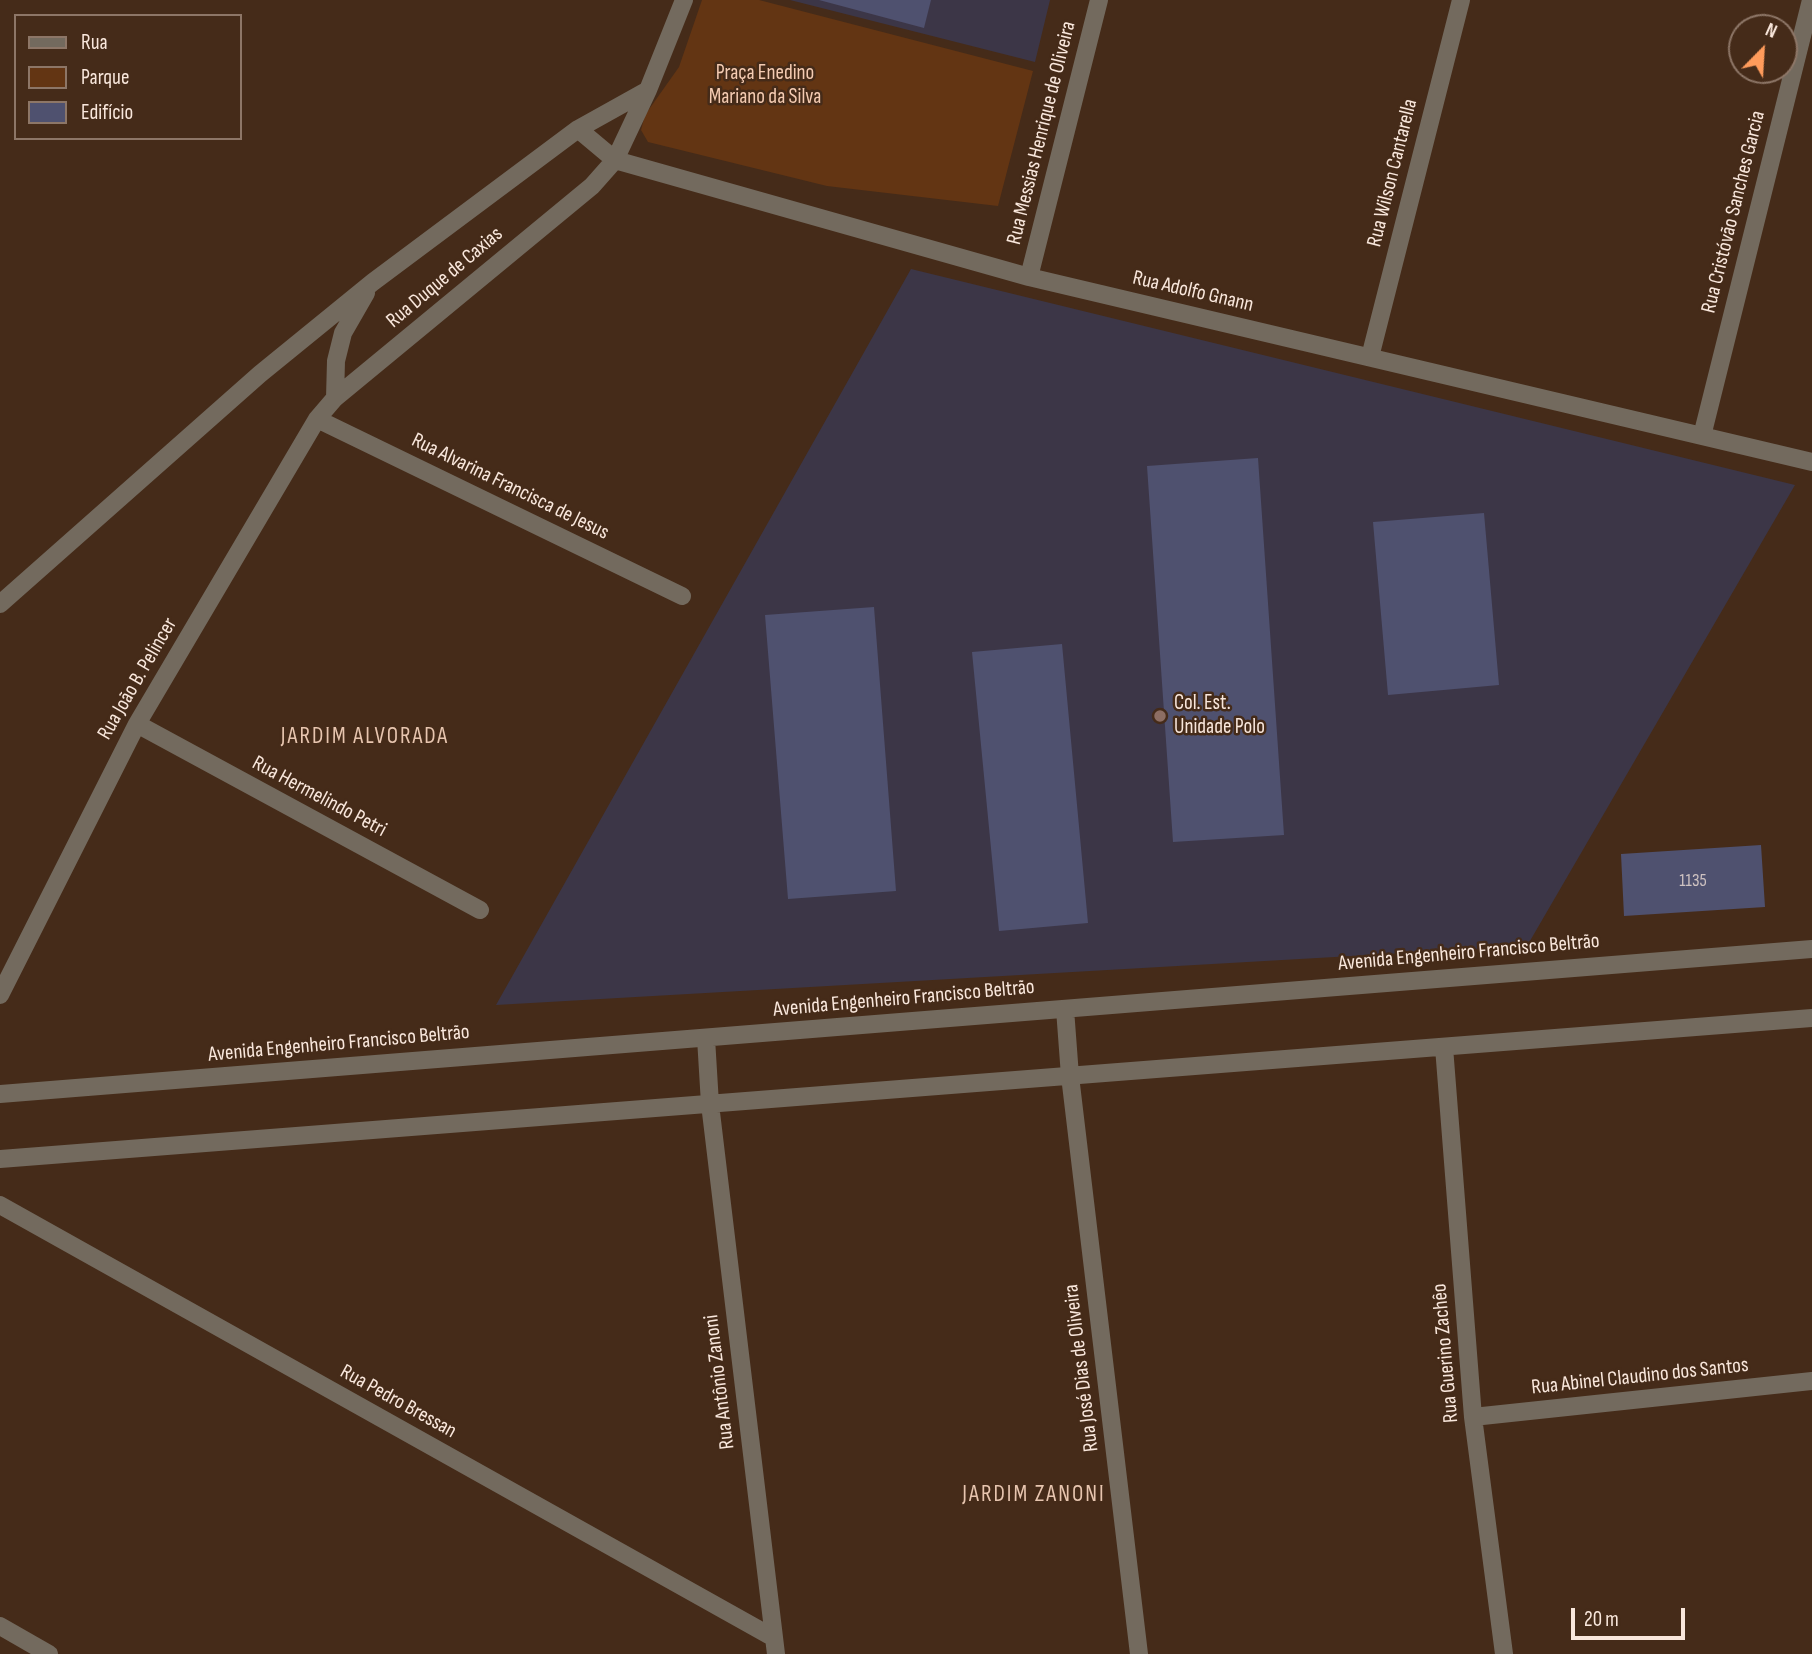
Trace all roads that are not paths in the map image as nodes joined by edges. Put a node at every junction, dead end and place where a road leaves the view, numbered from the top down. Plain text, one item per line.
1 (684, 0) edge
2 (1099, 0) edge
3 (1461, 0) edge
4 (1811, 0) edge
5 (648, 90) junction
6 (578, 129) junction
7 (615, 160) junction
8 (1030, 277) junction
9 (373, 282) junction
10 (1370, 357) junction
11 (335, 398) junction
12 (317, 419) junction
13 (1702, 436) junction
14 (1812, 462) edge
15 (682, 596) dead end
16 (0, 604) edge
17 (137, 724) junction
18 (480, 910) dead end
19 (1812, 949) edge
20 (0, 995) edge
21 (1065, 1009) junction
22 (1812, 1018) edge
23 (706, 1038) junction
24 (1444, 1046) junction
25 (1070, 1076) junction
26 (0, 1094) edge
27 (710, 1104) junction
28 (0, 1159) edge
29 (0, 1205) edge
30 (1812, 1381) edge
31 (1473, 1417) junction
32 (0, 1626) edge
33 (775, 1646) edge
34 (48, 1654) edge
35 (1139, 1654) edge
36 (1504, 1654) edge

1 - 5 street, Rua Duque de Caxias
2 - 8 street, Rua Messias Henrique de Oliveira
3 - 10 street, Rua Wilson Cantarella
4 - 13 street, Rua Cristóvão Sanches Garcia
5 - 6 street, Rua Duque de Caxias
5 - 7 street, Rua Duque de Caxias
6 - 7 street, Rua Adolfo Gnann
6 - 9 street, Rua Duque de Caxias
7 - 8 street, Rua Adolfo Gnann
7 - 11 street, Rua Duque de Caxias
8 - 10 street, Rua Adolfo Gnann
9 - 11 street, Rua Duque de Caxias
9 - 16 street, Rua Duque de Caxias
10 - 13 street, Rua Adolfo Gnann
11 - 12 street, Rua João B. Pelincer
12 - 15 street, Rua Alvarina Francisca de Jesus
12 - 17 street, Rua João B. Pelincer
13 - 14 street, Rua Adolfo Gnann
17 - 18 street, Rua Hermelindo Petri
17 - 20 street, Rua João B. Pelincer
19 - 21 street, Avenida Engenheiro Francisco Beltrão
21 - 23 street, Avenida Engenheiro Francisco Beltrão
21 - 25 street, Rua José Dias de Oliveira
22 - 24 street
23 - 26 street, Avenida Engenheiro Francisco Beltrão
23 - 27 street, Rua Antônio Zanoni
24 - 25 street
24 - 31 street, Rua Guerino Zachêo
25 - 27 street
25 - 35 street, Rua José Dias de Oliveira
27 - 28 street
27 - 33 street, Rua Antônio Zanoni
29 - 33 street, Rua Pedro Bressan
30 - 31 street, Rua Abinel Claudino dos Santos
31 - 36 street, Rua Guerino Zachêo
32 - 34 street

